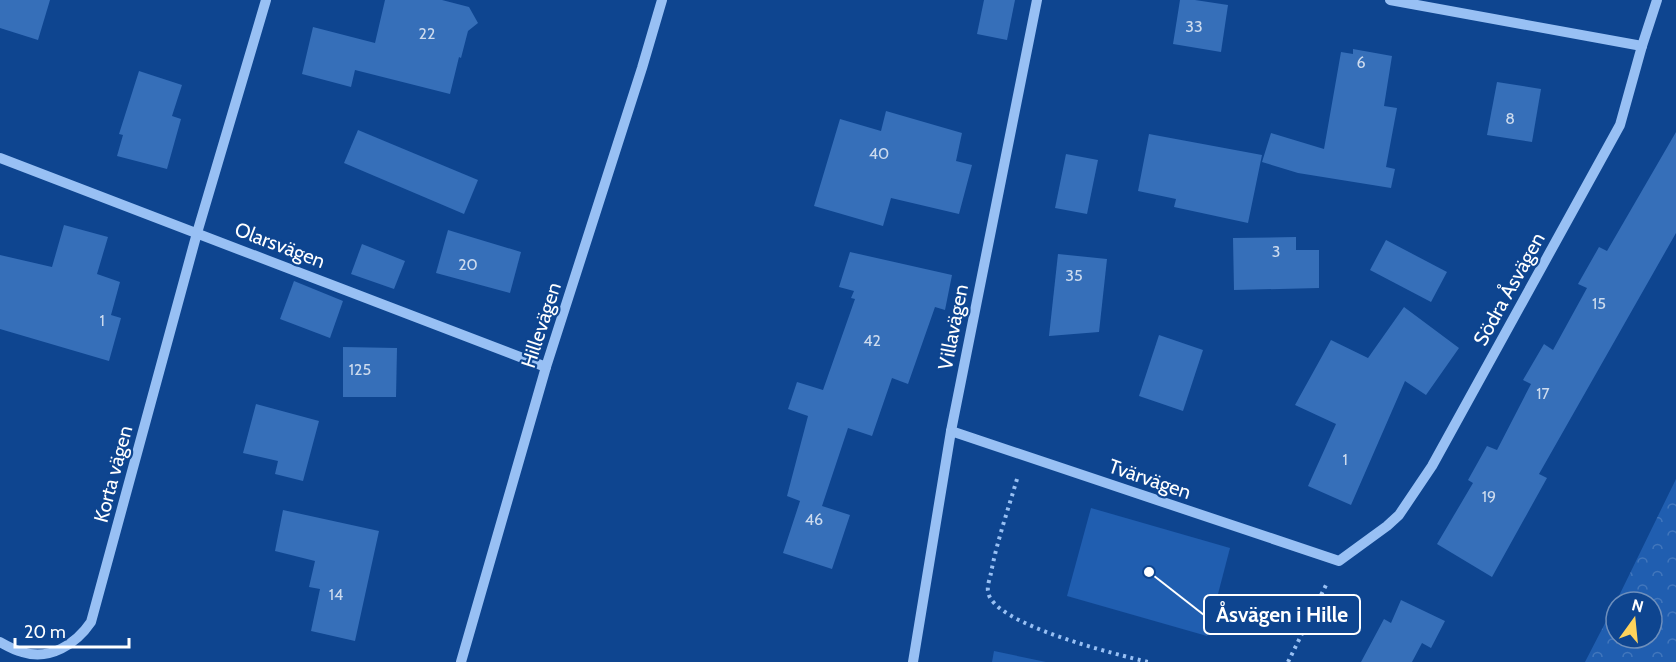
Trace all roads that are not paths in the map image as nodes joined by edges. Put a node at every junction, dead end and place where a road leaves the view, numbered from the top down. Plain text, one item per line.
1 (266, 0) edge
2 (662, 0) edge
3 (1037, 0) edge
4 (1390, 0) edge
5 (1657, 0) edge
6 (1642, 46) junction
7 (0, 158) edge
8 (197, 233) junction
9 (546, 368) junction
10 (951, 431) junction
11 (1338, 561) joint
12 (0, 642) edge
13 (461, 662) edge
14 (913, 662) edge

1 - 8 street, Korta vägen
2 - 9 street, Hillevägen
3 - 10 street, Villavägen
4 - 6 street
5 - 6 street, Södra Åsvägen
6 - 11 street, Södra Åsvägen
7 - 8 street, Olarsvägen
8 - 9 street, Olarsvägen
8 - 12 street, Korta vägen
9 - 13 street, Hillevägen
10 - 11 street, Tvärvägen
10 - 14 street, Villavägen

